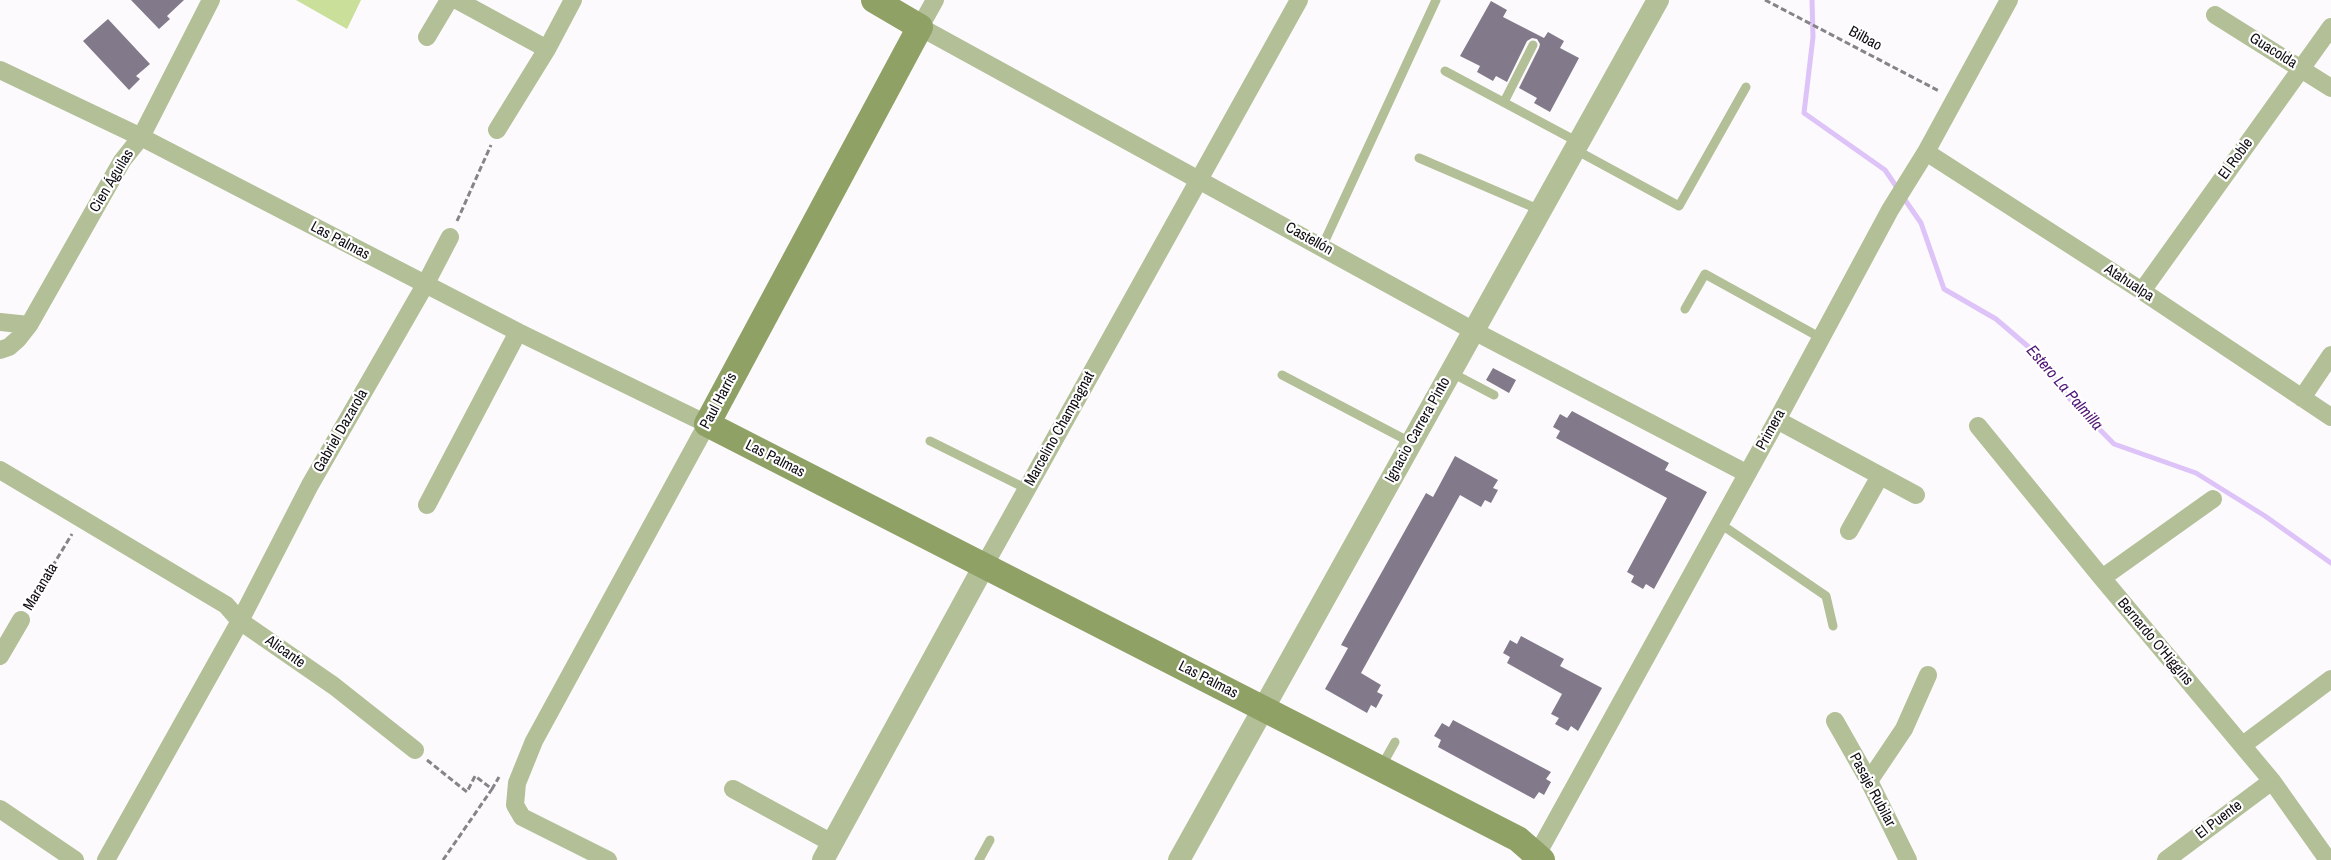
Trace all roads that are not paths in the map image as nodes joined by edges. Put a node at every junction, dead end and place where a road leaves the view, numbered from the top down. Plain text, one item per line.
1 (211, 0) edge
2 (449, 0) edge
3 (457, 0) edge
4 (573, 0) edge
5 (874, 0) edge
6 (935, 0) edge
7 (1299, 0) edge
8 (1436, 0) edge
9 (1658, 0) edge
10 (2009, 0) edge
11 (2215, 15) dead end
12 (920, 27) junction
13 (2331, 27) edge
14 (427, 37) dead end
15 (1533, 45) dead end
16 (547, 49) junction
17 (2301, 69) junction
18 (0, 70) edge
19 (1445, 71) dead end
20 (1746, 87) dead end
21 (2331, 88) edge
22 (1504, 102) junction
23 (498, 130) road end
24 (141, 137) junction
25 (1576, 146) junction
26 (1926, 152) junction
27 (1419, 158) dead end
28 (1200, 179) junction
29 (1540, 210) junction
30 (450, 237) road end
31 (1322, 247) junction
32 (425, 285) junction
33 (2142, 291) junction
34 (1685, 309) dead end
35 (0, 322) edge
36 (29, 325) junction
37 (1473, 330) junction
38 (518, 332) junction
39 (1821, 338) junction
40 (0, 350) edge
41 (2331, 356) edge
42 (1450, 372) junction
43 (1282, 375) dead end
44 (1494, 395) dead end
45 (2302, 398) junction
46 (2331, 417) edge
47 (1777, 420) junction
48 (706, 424) junction
49 (1978, 426) dead end
50 (930, 441) dead end
51 (1410, 442) junction
52 (0, 470) edge
53 (1746, 473) junction
54 (1880, 476) junction
55 (1027, 489) junction
56 (1916, 495) dead end
57 (2213, 499) dead end
58 (427, 505) dead end
59 (1719, 524) junction
60 (1849, 531) dead end
61 (984, 566) junction
62 (2102, 578) junction
63 (21, 620) road end
64 (240, 621) junction
65 (1833, 626) dead end
66 (0, 656) edge
67 (1928, 675) dead end
68 (2331, 679) edge
69 (1263, 708) junction
70 (1835, 721) dead end
71 (1395, 742) dead end
72 (2243, 745) junction
73 (415, 750) road end
74 (1381, 767) junction
75 (2272, 780) junction
76 (1869, 781) junction
77 (733, 789) dead end
78 (0, 809) edge
79 (990, 840) dead end
80 (827, 852) edge
81 (1538, 858) edge
82 (75, 860) edge
83 (106, 860) edge
84 (608, 860) edge
85 (979, 860) edge
86 (1179, 860) edge
87 (1908, 860) edge
88 (2166, 860) edge
89 (2328, 860) edge

1 - 24 street, Cien Águilas
2 - 14 street
3 - 16 street
4 - 16 street
5 - 12 main road, Castellón
6 - 12 street, Paul Harris
7 - 28 street, Marcelino Champagnat
8 - 31 lane
9 - 25 street, Ignacio Carrera Pinto
10 - 26 street, Primera
11 - 17 street, Guacolda
12 - 28 street, Castellón
12 - 48 main road, Paul Harris
13 - 17 street, El Roble
15 - 22 lane
16 - 23 street
17 - 21 street, Guacolda
17 - 33 street, El Roble
18 - 24 street, Las Palmas
19 - 22 lane
20 - 25 lane
22 - 25 lane
24 - 32 street, Las Palmas
24 - 36 street, Cien Águilas
25 - 29 street, Ignacio Carrera Pinto
26 - 33 street, Atahualpa
26 - 39 street, Primera
27 - 29 lane
28 - 31 street, Castellón
28 - 55 street, Marcelino Champagnat
29 - 37 street, Ignacio Carrera Pinto
30 - 32 street, Gabriel Dazarola
31 - 37 street, Castellón
32 - 38 street, Las Palmas
32 - 64 street, Gabriel Dazarola
33 - 45 street, Atahualpa
34 - 39 lane
35 - 36 street
36 - 40 street, Cien Águilas
37 - 42 street, Ignacio Carrera Pinto
37 - 53 street, Castellón
38 - 48 street, Las Palmas
38 - 58 street
39 - 47 street, Primera
41 - 45 street
42 - 44 lane
42 - 51 street, Ignacio Carrera Pinto
43 - 51 lane
45 - 46 street, Atahualpa
47 - 53 street, Primera
47 - 54 street
48 - 61 main road, Las Palmas
48 - 84 street, Paul Harris
49 - 62 street, Bernardo O'Higgins
50 - 55 lane
51 - 69 street, Ignacio Carrera Pinto
52 - 64 street, Alicante
53 - 59 street, Primera
54 - 56 street
54 - 60 street
55 - 61 street, Marcelino Champagnat
57 - 62 street
59 - 65 lane
59 - 81 street, Primera
61 - 69 main road, Las Palmas
61 - 80 street, Marcelino Champagnat
62 - 72 street, Bernardo O'Higgins
63 - 66 street, Maranata
64 - 73 street, Alicante
64 - 83 street, Gabriel Dazarola
67 - 76 street
68 - 72 street
69 - 74 main road, Las Palmas
69 - 86 street, Ignacio Carrera Pinto
70 - 76 street, Pasaje Rubilar
71 - 74 lane
72 - 75 street, Bernardo O'Higgins
74 - 81 main road, Las Palmas
75 - 88 street, El Puente
75 - 89 street, Bernardo O'Higgins
76 - 87 street, Pasaje Rubilar
77 - 80 street
78 - 82 street
79 - 85 lane

